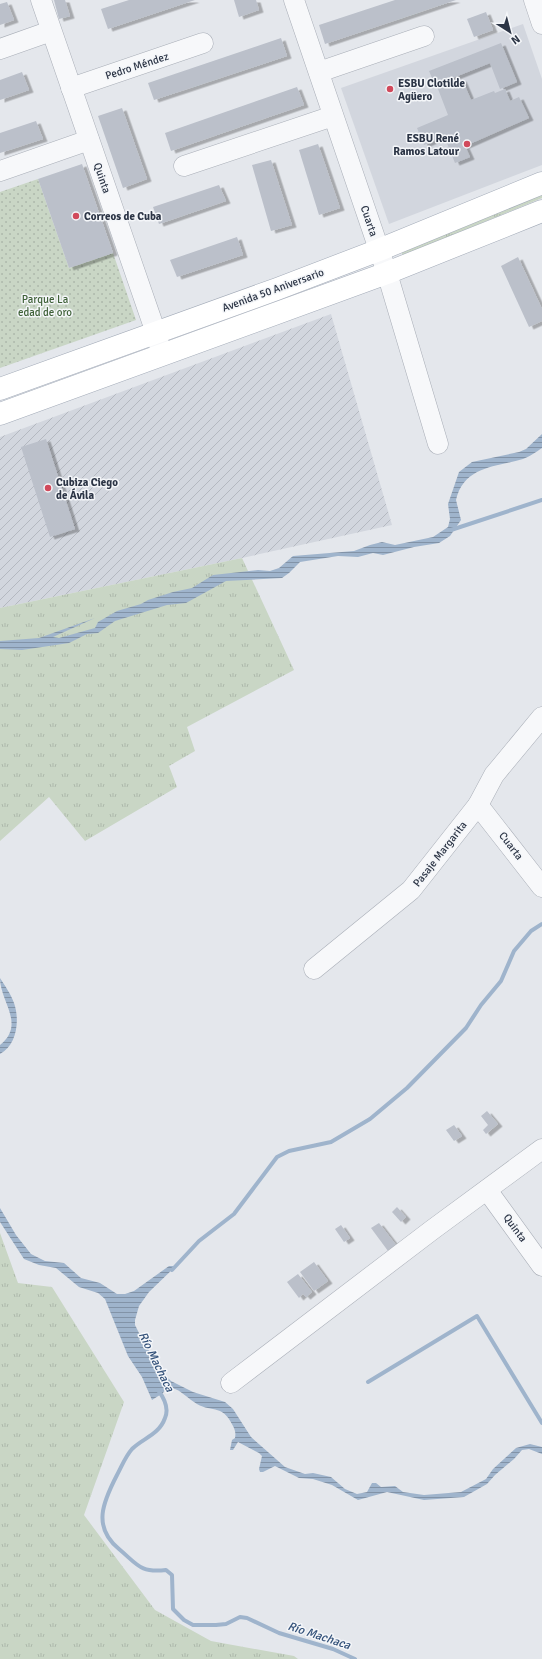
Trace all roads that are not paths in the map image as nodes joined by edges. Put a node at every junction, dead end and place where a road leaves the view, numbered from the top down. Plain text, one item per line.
1 (41, 0) edge
2 (294, 0) edge
3 (534, 0) edge
4 (542, 21) edge
5 (51, 31) junction
6 (424, 36) dead end
7 (203, 43) dead end
8 (0, 49) edge
9 (318, 72) junction
10 (71, 88) junction
11 (333, 116) junction
12 (89, 140) junction
13 (184, 166) dead end
14 (0, 171) edge
15 (542, 183) edge
16 (542, 211) edge
17 (379, 250) junction
18 (387, 273) junction
19 (156, 333) junction
20 (162, 356) junction
21 (48, 372) junction
22 (0, 389) edge
23 (55, 394) junction
24 (0, 414) edge
25 (438, 444) dead end
26 (542, 717) edge
27 (478, 805) junction
28 (542, 887) edge
29 (314, 969) dead end
30 (542, 1148) edge
31 (487, 1190) junction
32 (542, 1266) edge
33 (231, 1383) dead end

1 - 5 street, Quinta
2 - 9 street, Cuarta
3 - 4 street
5 - 8 street
5 - 10 street, Quinta
6 - 9 street
7 - 10 street, Pedro Méndez
9 - 11 street, Cuarta
10 - 12 street, Quinta
11 - 13 street
11 - 17 street, Cuarta
12 - 14 street
12 - 19 street, Quinta
15 - 17 main road, Avenida 50 Aniversario
16 - 18 main road, Avenida 50 Aniversario
17 - 18 street, Cuarta
17 - 19 main road, Avenida 50 Aniversario
18 - 20 main road, Avenida 50 Aniversario
18 - 25 street, Cuarta
19 - 20 street, Quinta
19 - 21 main road, Avenida 50 Aniversario
20 - 23 main road, Avenida 50 Aniversario
21 - 22 main road, Avenida 50 Aniversario
21 - 23 main road
23 - 24 main road, Avenida 50 Aniversario
26 - 27 street, Pasaje Margarita
27 - 28 street, Cuarta
27 - 29 street, Pasaje Margarita
30 - 31 street
31 - 32 street, Quinta
31 - 33 street

